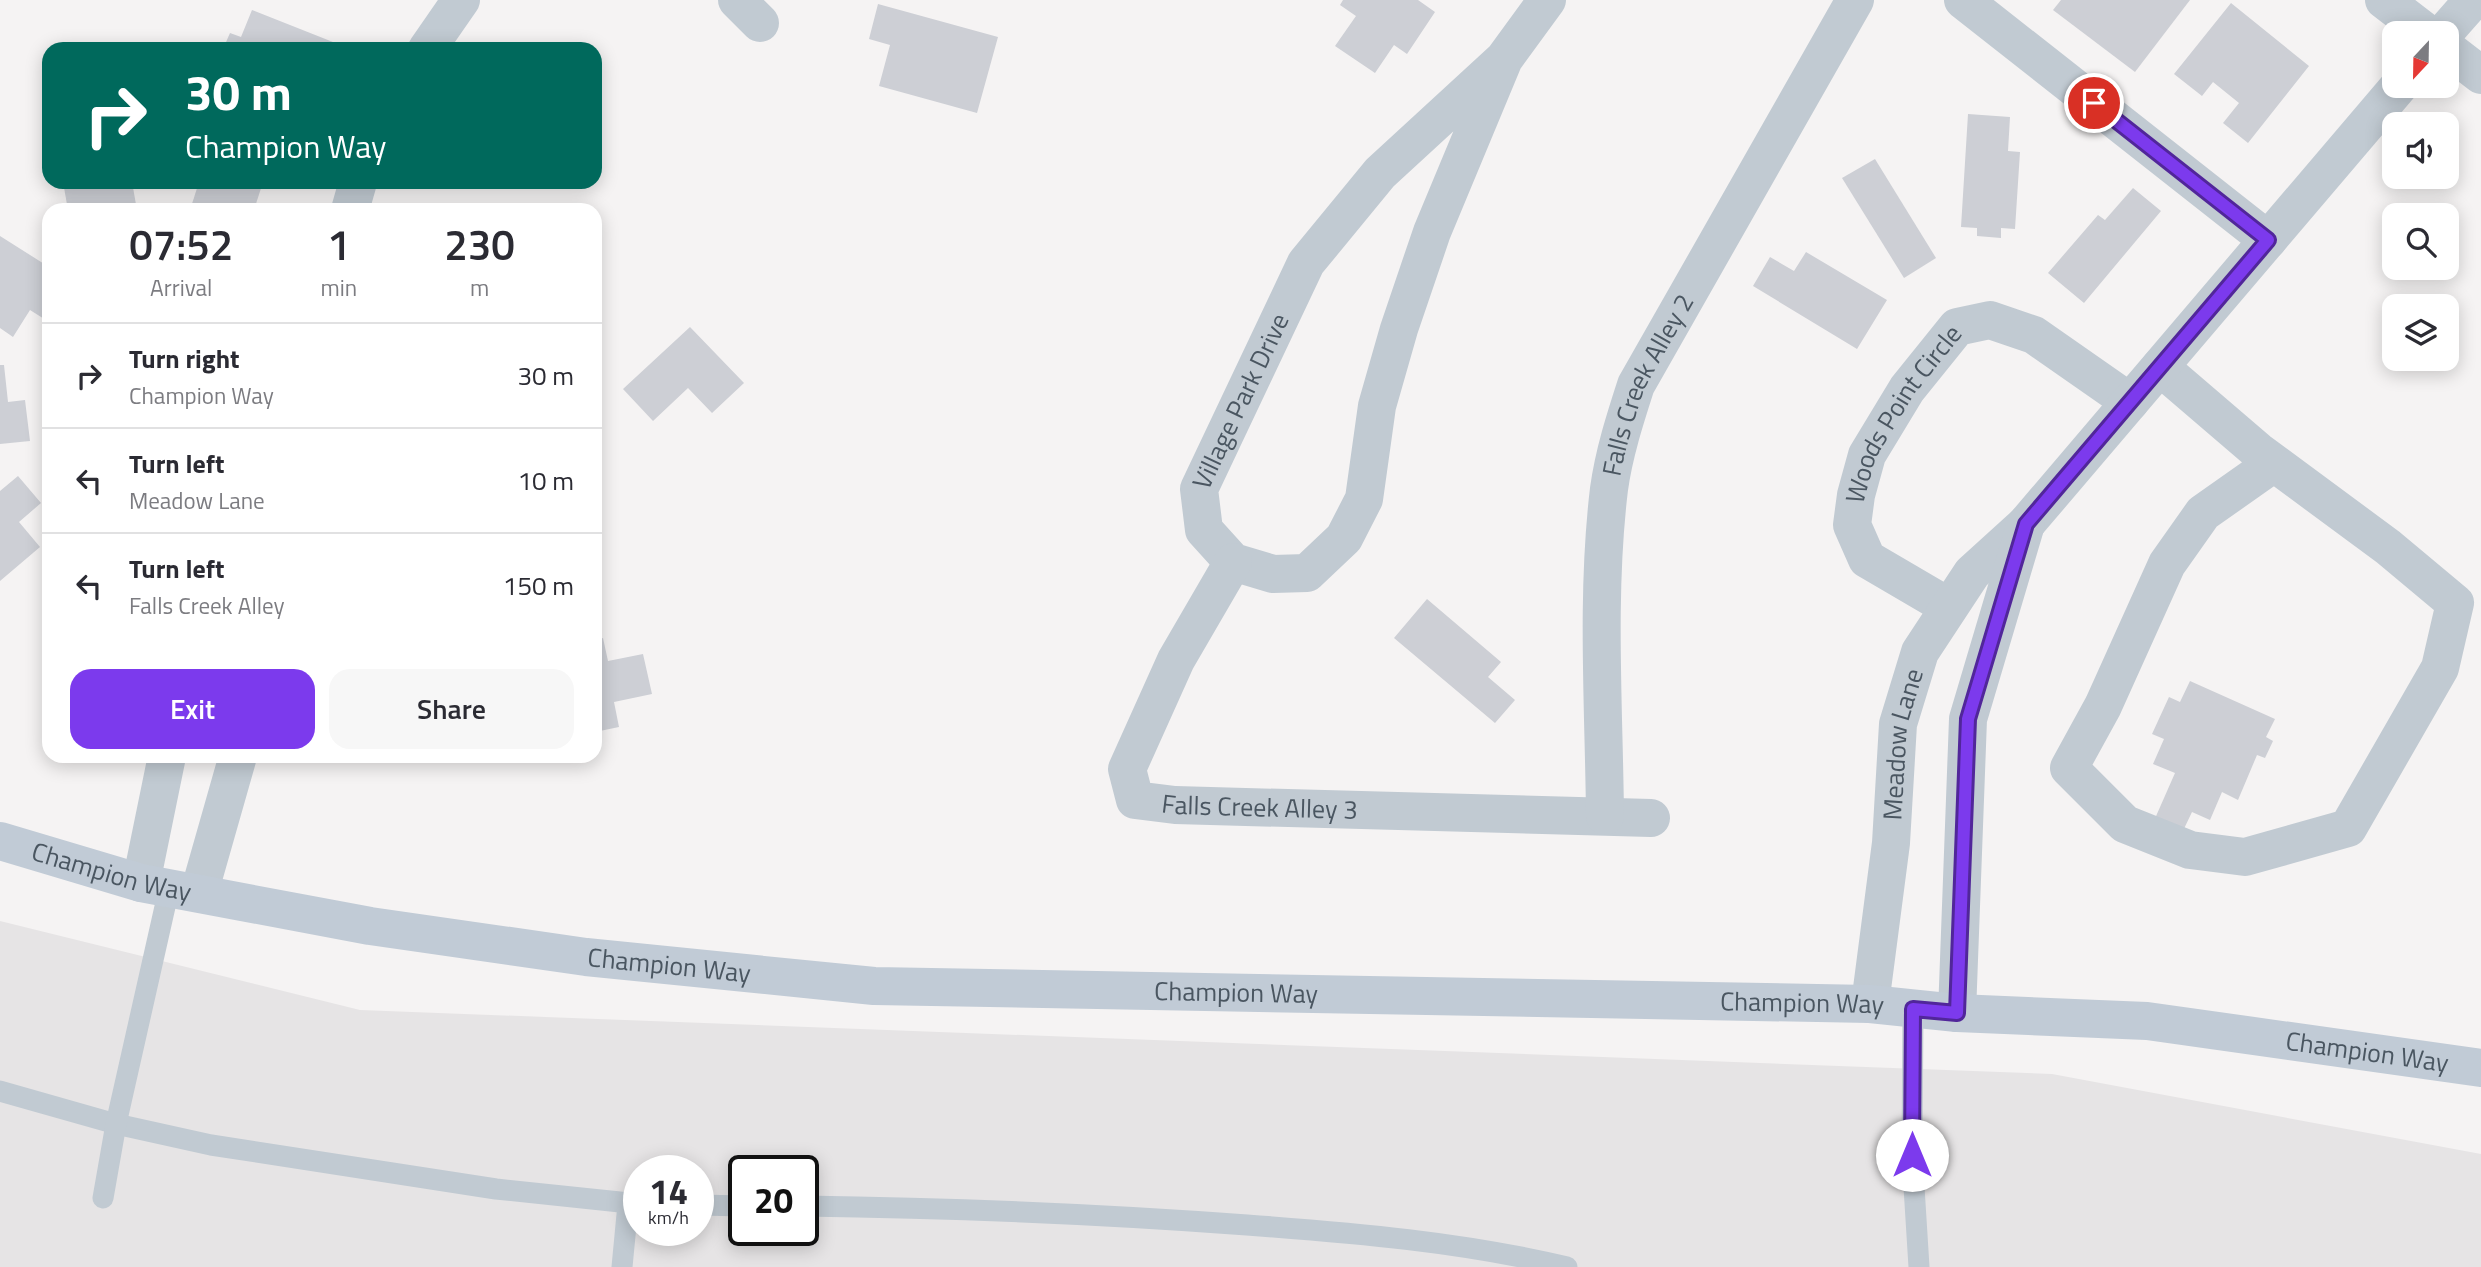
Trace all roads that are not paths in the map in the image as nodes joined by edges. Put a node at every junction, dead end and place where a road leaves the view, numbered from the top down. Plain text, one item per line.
1 (461, 0) edge
2 (1547, 0) edge
3 (1855, 0) edge
4 (1963, 0) edge
5 (2384, 0) edge
6 (2473, 0) edge
7 (2411, 21) edge
8 (2455, 21) edge
9 (432, 42) edge
10 (2459, 58) edge
11 (1504, 59) junction
12 (2481, 75) edge
13 (2389, 98) edge
14 (2268, 240) junction
15 (2160, 367) junction
16 (2130, 402) junction
17 (2274, 463) junction
18 (2026, 524) junction
19 (1233, 562) junction
20 (1949, 607) junction
21 (167, 763) edge
22 (234, 763) edge
23 (1605, 816) junction
24 (1651, 818) dead end
25 (0, 841) edge
26 (170, 888) junction
27 (1870, 1004) junction
28 (1913, 1009) junction
29 (1957, 1013) junction
30 (2481, 1068) edge
31 (0, 1091) edge
32 (116, 1124) junction
33 (103, 1198) dead end
34 (623, 1203) edge
35 (819, 1207) edge
36 (626, 1246) edge
37 (622, 1267) edge
38 (1567, 1267) edge
39 (1919, 1267) edge

1 - 9 street
2 - 11 street, Village Park Drive
3 - 23 street, Falls Creek Alley 2
4 - 14 street
5 - 7 street
6 - 8 street
10 - 12 street
11 - 19 street, Village Park Drive
11 - 19 street, Village Park Drive
13 - 14 street, Meadow Lane
14 - 15 street, Meadow Lane
15 - 16 street, Meadow Lane
15 - 17 street
16 - 18 street, Meadow Lane
16 - 20 street, Woods Point Circle
17 - 17 street
18 - 20 street, Meadow Lane
18 - 29 street, Meadow Lane
19 - 23 street, Falls Creek Alley 3
20 - 27 street, Meadow Lane
21 - 26 street
22 - 26 street
23 - 24 street, Falls Creek Alley 3
25 - 26 main road, Champion Way
26 - 27 main road, Champion Way
26 - 32 lane
27 - 28 main road, Champion Way
28 - 29 main road, Champion Way
28 - 39 lane
29 - 30 main road, Champion Way
31 - 32 lane
32 - 33 lane
32 - 34 lane
35 - 38 lane
36 - 37 lane

